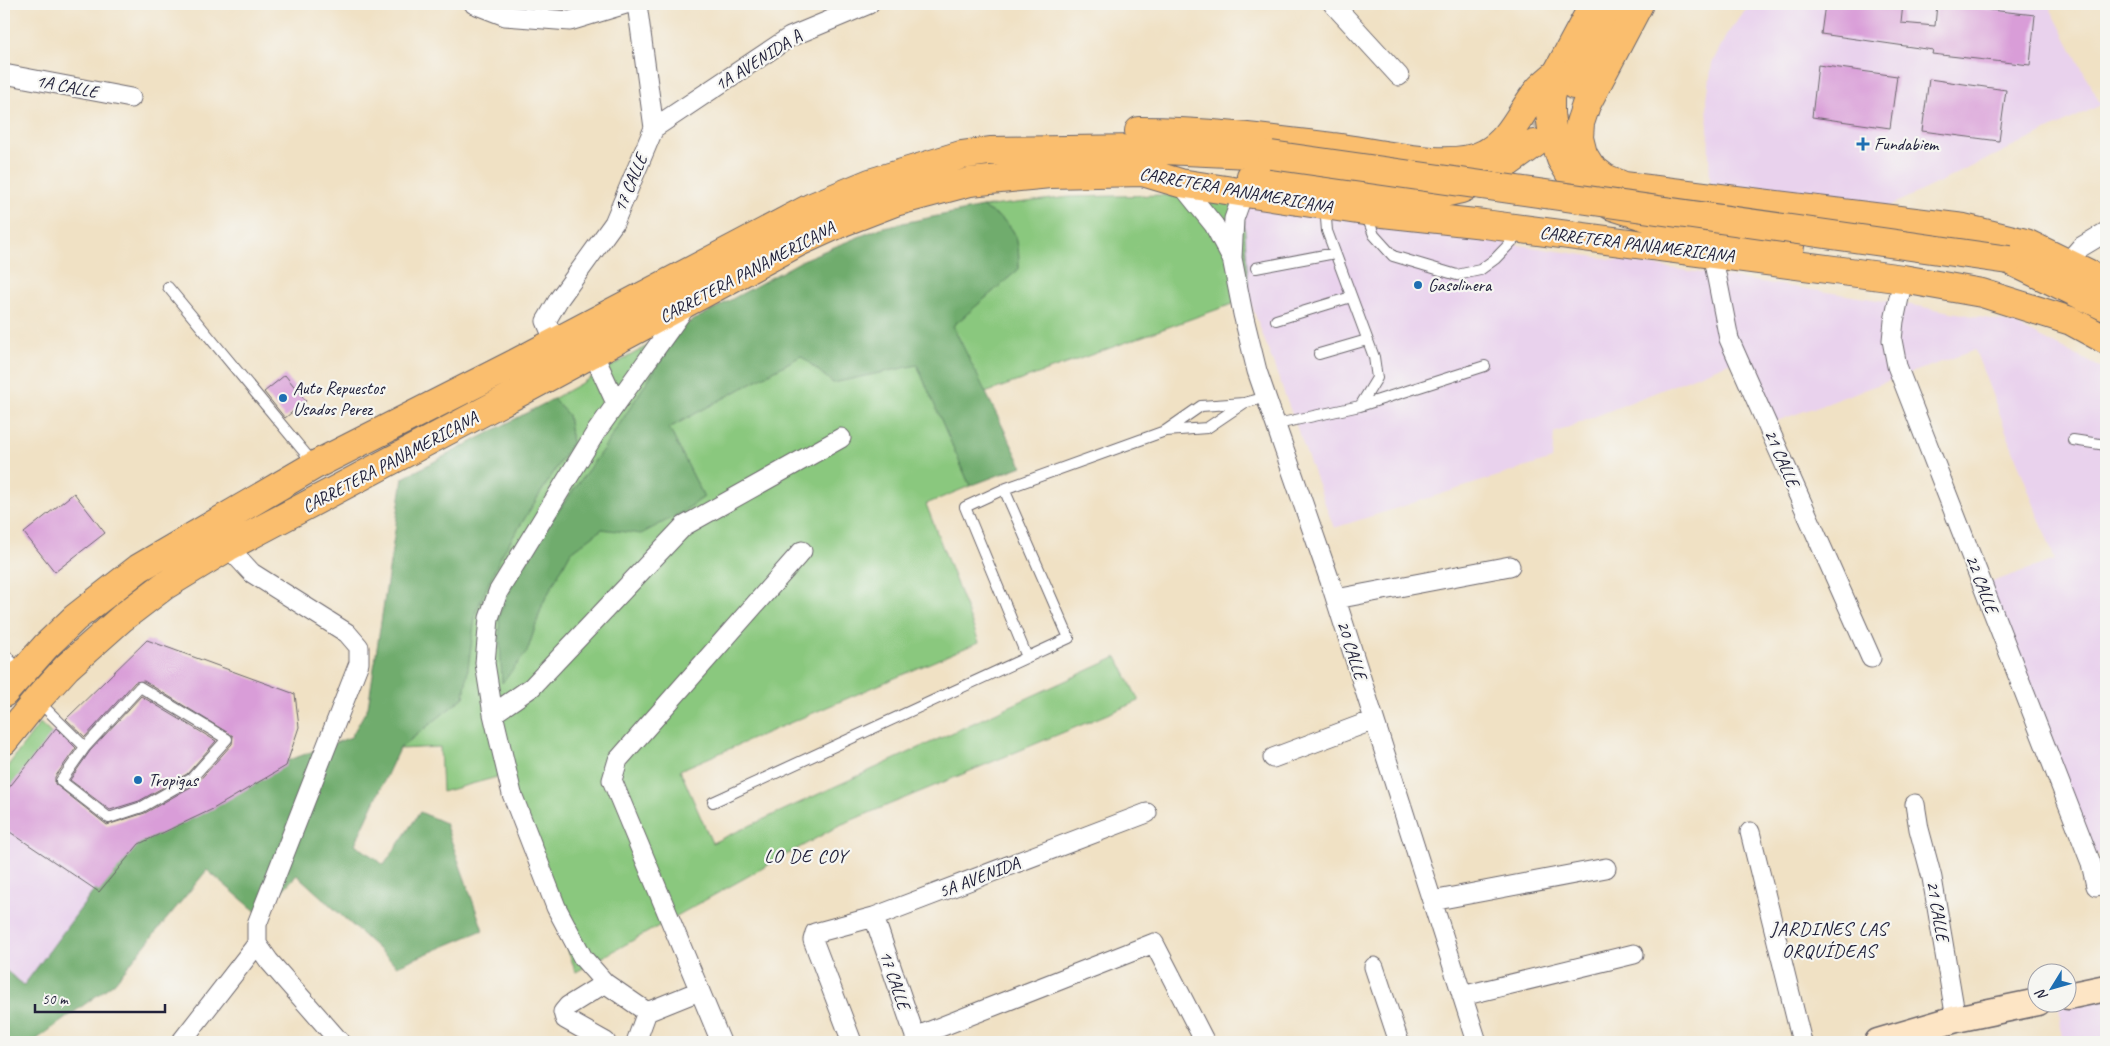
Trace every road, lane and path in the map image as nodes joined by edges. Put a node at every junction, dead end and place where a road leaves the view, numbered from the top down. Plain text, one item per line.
1 (474, 4) edge
2 (626, 4) edge
3 (637, 4) edge
4 (869, 4) edge
5 (1333, 4) edge
6 (1594, 4) edge
7 (1616, 4) edge
8 (1639, 4) edge
9 (4, 74) edge
10 (1398, 76) dead end
11 (1565, 79) junction
12 (131, 98) dead end
13 (654, 128) junction
14 (1534, 144) tunnel mouth
15 (990, 151) junction
16 (1143, 172) junction
17 (1180, 183) junction
18 (1244, 194) junction
19 (1325, 205) junction
20 (1364, 211) junction
21 (1524, 229) junction
22 (2106, 232) edge
23 (1335, 253) junction
24 (1712, 253) junction
25 (1232, 258) junction
26 (2067, 263) junction
27 (1256, 268) dead end
28 (1903, 279) junction
29 (2106, 282) edge
30 (168, 287) dead end
31 (1350, 297) junction
32 (689, 302) junction
33 (2106, 307) edge
34 (1276, 320) dead end
35 (2072, 321) junction
36 (1367, 340) junction
37 (2106, 340) edge
38 (555, 342) junction
39 (593, 353) junction
40 (1320, 354) dead end
41 (1485, 366) dead end
42 (1267, 397) junction
43 (616, 403) junction
44 (1244, 403) junction
45 (1360, 406) junction
46 (1277, 424) junction
47 (1165, 431) junction
48 (841, 438) dead end
49 (2072, 440) dead end
50 (2106, 445) edge
51 (315, 465) junction
52 (1004, 489) junction
53 (228, 547) junction
54 (802, 551) dead end
55 (1510, 566) dead end
56 (1336, 599) junction
57 (1027, 657) junction
58 (1871, 658) dead end
59 (13, 663) edge
60 (4, 693) edge
61 (37, 700) junction
62 (493, 714) junction
63 (1374, 720) junction
64 (4, 741) edge
65 (85, 748) junction
66 (1273, 758) dead end
67 (713, 802) dead end
68 (1915, 804) dead end
69 (1147, 813) dead end
70 (1750, 832) dead end
71 (1606, 868) dead end
72 (2096, 886) dead end
73 (1432, 900) junction
74 (874, 917) junction
75 (257, 944) junction
76 (1634, 954) dead end
77 (1374, 967) dead end
78 (605, 983) junction
79 (2106, 988) edge
80 (699, 991) junction
81 (2078, 994) edge
82 (1462, 996) junction
83 (2028, 1005) edge
84 (647, 1012) junction
85 (1943, 1029) edge
86 (916, 1040) edge
87 (181, 1042) edge
88 (340, 1042) edge
89 (606, 1042) edge
90 (636, 1042) edge
91 (721, 1042) edge
92 (852, 1042) edge
93 (1205, 1042) edge
94 (1399, 1042) edge
95 (1477, 1042) edge
96 (1802, 1042) edge
97 (1878, 1042) edge

1 - 2 street
3 - 13 street
4 - 13 street, 1A AVENIDA A
5 - 10 street
6 - 11 main road
7 - 11 main road
8 - 26 main road
9 - 12 street, 1A CALLE
11 - 15 main road
11 - 35 main road
13 - 38 street, 17 CALLE
14 - 16 main road
15 - 33 main road, CARRETERA PANAMERICANA, bridge
15 - 38 main road, CARRETERA PANAMERICANA
16 - 17 main road, CARRETERA PANAMERICANA
16 - 32 main road, CARRETERA PANAMERICANA
17 - 18 main road, CARRETERA PANAMERICANA
17 - 25 street, 20 CALLE
18 - 19 main road, CARRETERA PANAMERICANA
18 - 25 street, 20 CALLE
19 - 20 main road, CARRETERA PANAMERICANA
19 - 23 lane
20 - 21 main road, CARRETERA PANAMERICANA
20 - 21 lane
21 - 24 main road, CARRETERA PANAMERICANA
22 - 26 street
23 - 27 lane
23 - 31 lane
24 - 28 main road, CARRETERA PANAMERICANA
24 - 58 street, 21 CALLE
25 - 42 street, 20 CALLE
26 - 29 main road
28 - 35 main road, CARRETERA PANAMERICANA
28 - 72 street, 22 CALLE
30 - 51 lane
31 - 34 lane
31 - 36 lane
32 - 39 main road, CARRETERA PANAMERICANA
32 - 43 street
35 - 37 main road, CARRETERA PANAMERICANA
36 - 40 lane
36 - 45 lane
38 - 51 main road, CARRETERA PANAMERICANA
39 - 43 street
39 - 53 main road, CARRETERA PANAMERICANA
41 - 45 lane
42 - 44 lane
42 - 46 street, 20 CALLE
43 - 62 street
44 - 47 lane
44 - 47 lane
45 - 46 lane
46 - 56 street, 20 CALLE
47 - 52 lane
48 - 62 street
49 - 50 lane
51 - 59 main road, CARRETERA PANAMERICANA
52 - 57 lane
52 - 57 lane
53 - 61 main road, CARRETERA PANAMERICANA
53 - 75 street
54 - 80 street
55 - 56 street
56 - 63 street, 20 CALLE
57 - 67 lane
59 - 60 main road, CARRETERA PANAMERICANA
61 - 64 main road, CARRETERA PANAMERICANA
61 - 65 lane
62 - 78 street
63 - 66 street
63 - 73 street, 20 CALLE
65 - 65 lane
68 - 85 street, 21 CALLE
69 - 74 street, 5A AVENIDA
70 - 96 street
71 - 73 street
73 - 82 street, 20 CALLE
74 - 86 street, 17 CALLE
74 - 92 street, 5A AVENIDA
75 - 87 street
75 - 88 street
76 - 82 street
77 - 94 street
78 - 84 street
78 - 89 street
79 - 81 street
80 - 84 street
80 - 91 street
82 - 95 street, 20 CALLE
83 - 85 street
84 - 90 street
85 - 97 street
86 - 93 street

